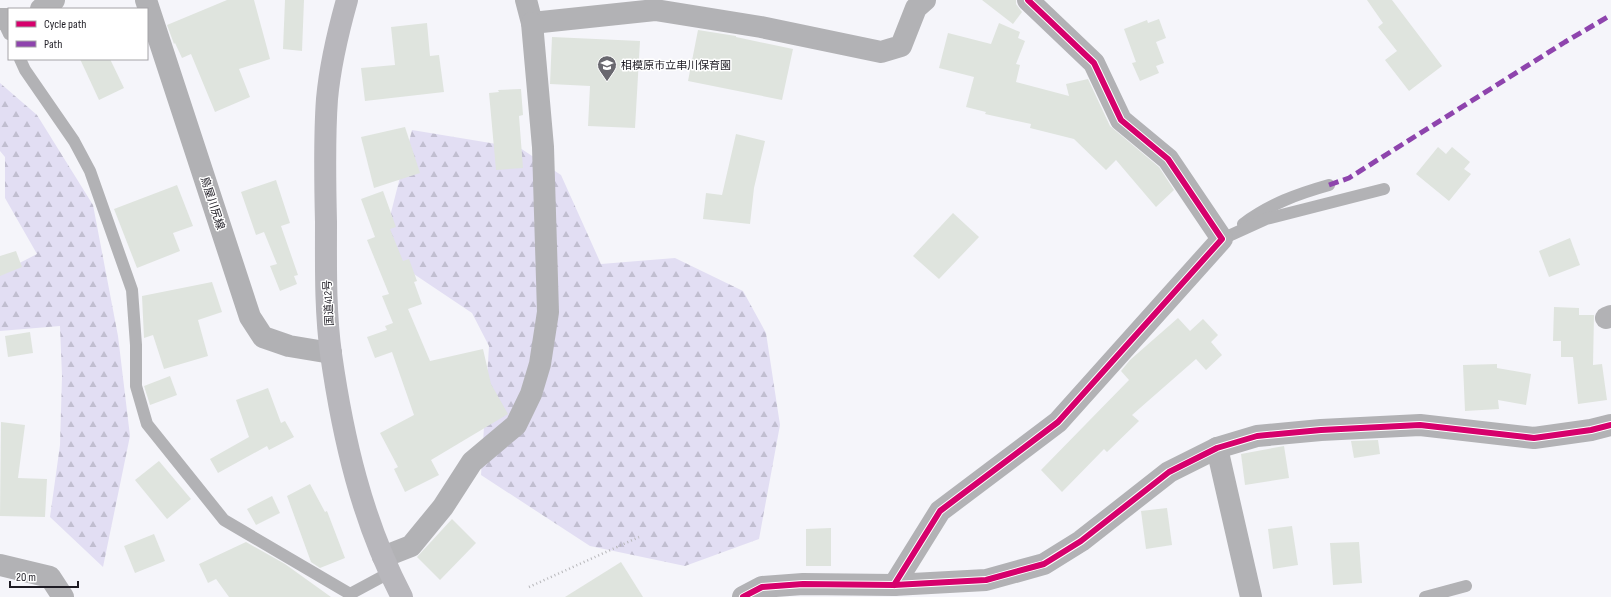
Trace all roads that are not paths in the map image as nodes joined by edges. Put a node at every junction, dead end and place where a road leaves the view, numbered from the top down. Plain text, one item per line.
1 (54, 0) edge
2 (146, 0) edge
3 (347, 0) edge
4 (526, 0) edge
5 (925, 0) edge
6 (1028, 0) edge
7 (42, 8) edge
8 (532, 23) junction
9 (20, 60) edge
10 (1329, 185) dead end
11 (1384, 189) dead end
12 (1222, 239) junction
13 (331, 353) junction
14 (1611, 425) edge
15 (1217, 448) junction
16 (0, 565) edge
17 (386, 565) junction
18 (894, 585) junction
19 (1466, 586) dead end
20 (63, 597) edge
21 (402, 597) edge
22 (743, 597) edge
23 (1251, 597) edge
24 (1425, 597) edge

1 - 7 street
2 - 13 main road, 鳥屋川尻線
3 - 13 highway, 国道412号
4 - 8 street
5 - 8 street
6 - 12 street
8 - 17 street
9 - 17 lane
10 - 12 lane
11 - 12 lane
12 - 18 street
13 - 17 highway, 国道412号
14 - 15 street
15 - 18 street
15 - 23 street
16 - 20 street
17 - 21 highway, 国道412号
18 - 22 street
19 - 24 lane

